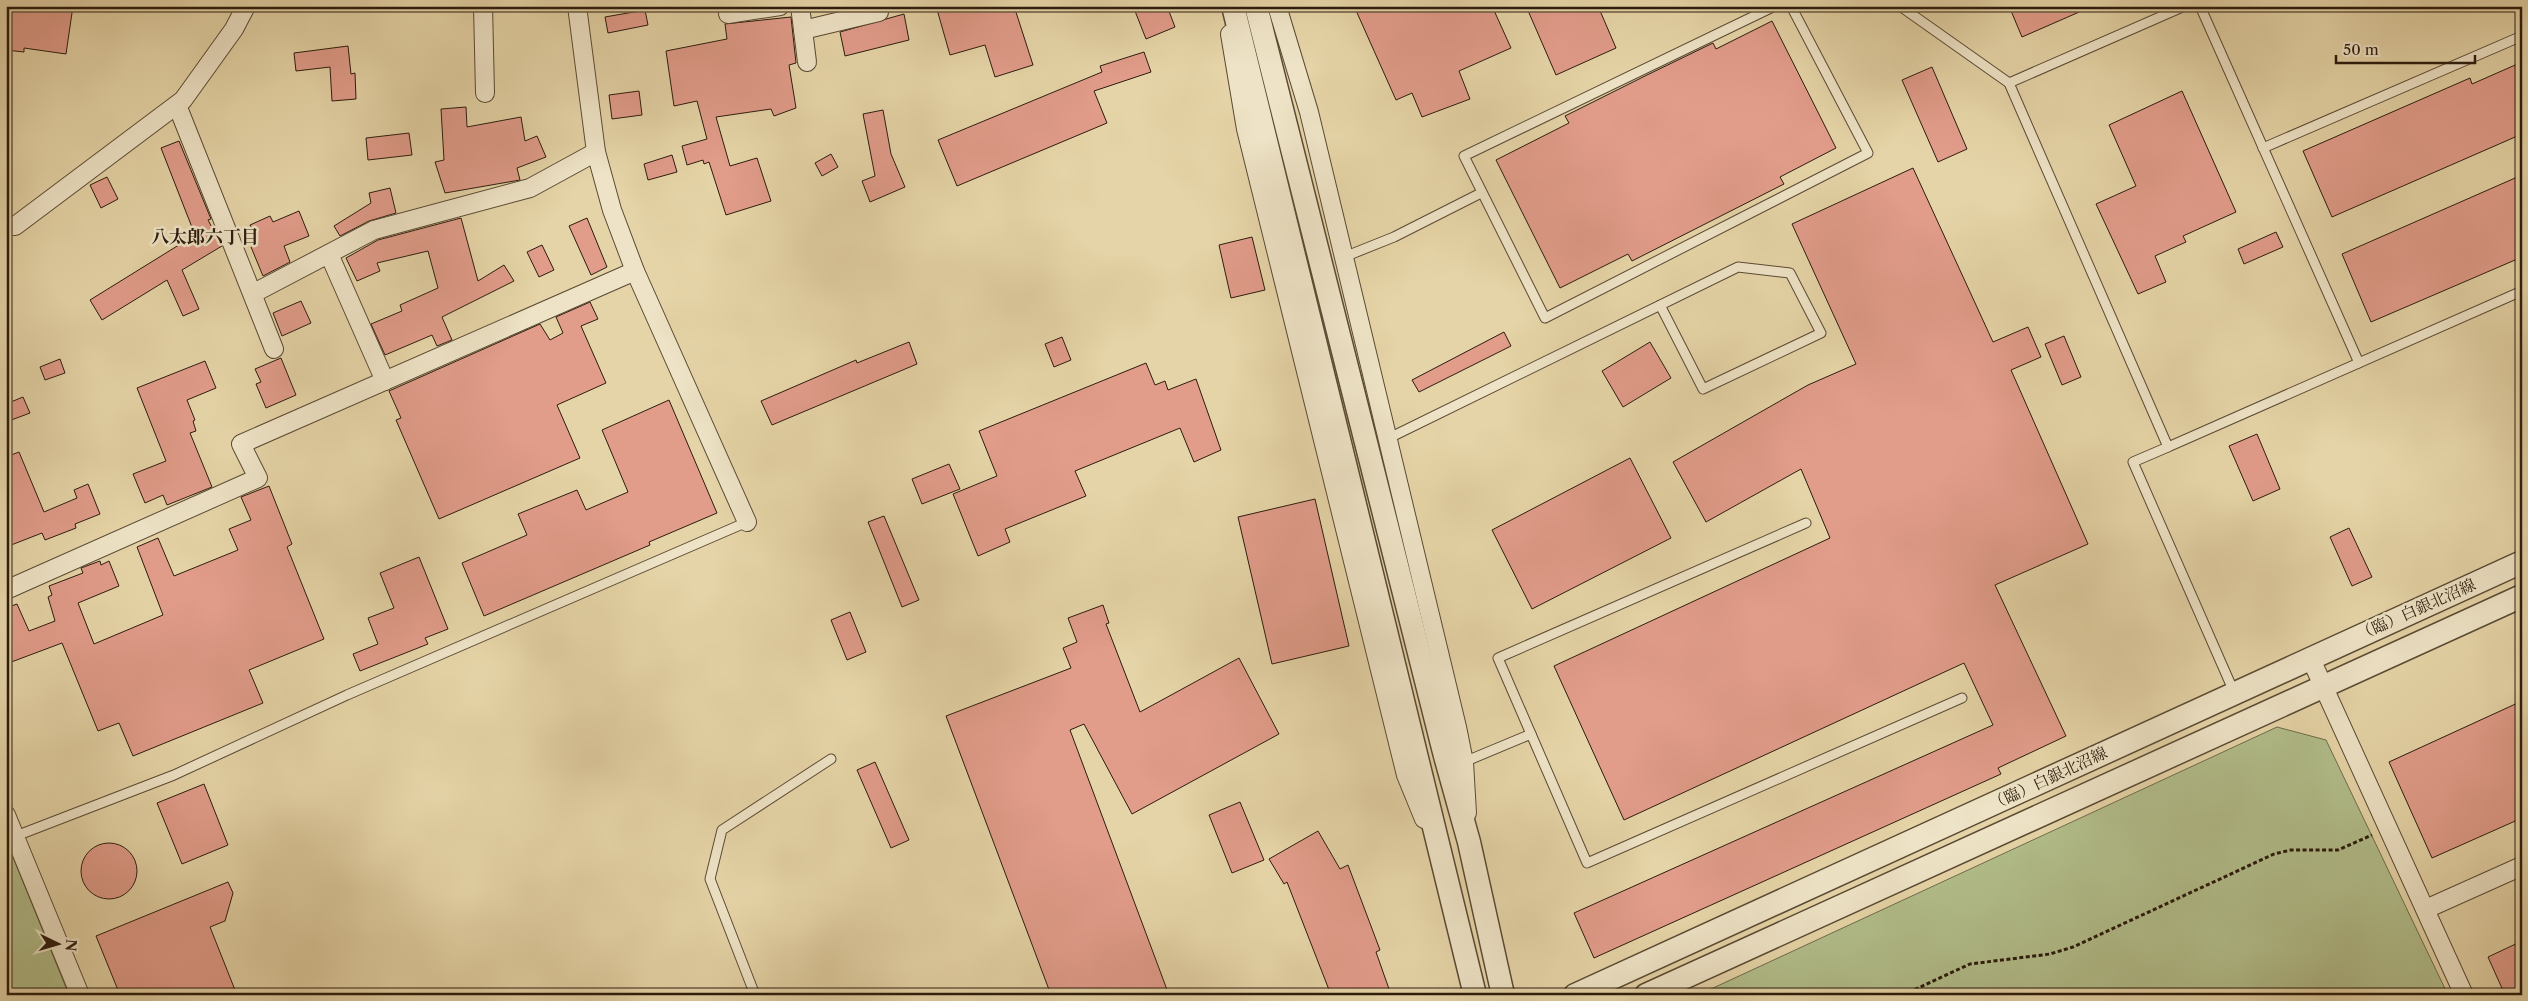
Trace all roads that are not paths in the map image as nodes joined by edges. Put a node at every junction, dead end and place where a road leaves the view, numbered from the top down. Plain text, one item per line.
1 (246, 6) edge
2 (483, 6) edge
3 (577, 6) edge
4 (780, 6) edge
5 (800, 6) edge
6 (877, 6) edge
7 (1225, 6) edge
8 (1233, 6) edge
9 (1256, 6) edge
10 (1277, 6) edge
11 (1775, 6) edge
12 (1791, 6) edge
13 (1900, 6) edge
14 (2185, 6) edge
15 (2200, 6) edge
16 (728, 14) dead end
17 (803, 30) junction
18 (2522, 36) edge
19 (807, 62) dead end
20 (2009, 83) junction
21 (485, 93) dead end
22 (177, 105) junction
23 (2263, 148) junction
24 (596, 152) junction
25 (1481, 193) junction
26 (6, 226) edge
27 (329, 254) junction
28 (1344, 257) junction
29 (635, 271) junction
30 (2522, 291) edge
31 (254, 293) junction
32 (1660, 305) junction
33 (274, 349) dead end
34 (2359, 363) junction
35 (385, 381) junction
36 (1387, 439) junction
37 (2168, 447) junction
38 (747, 522) joint
39 (1806, 523) dead end
40 (2522, 562) edge
41 (6, 590) edge
42 (2522, 596) edge
43 (2310, 657) junction
44 (2324, 687) junction
45 (2234, 692) junction
46 (1962, 698) dead end
47 (1531, 734) junction
48 (831, 759) dead end
49 (1454, 759) junction
50 (6, 815) edge
51 (16, 836) junction
52 (1438, 851) junction
53 (2522, 866) edge
54 (2426, 910) junction
55 (80, 995) edge
56 (755, 995) edge
57 (1474, 995) edge
58 (1502, 995) edge
59 (1575, 995) edge
60 (1646, 995) edge
61 (2464, 995) edge

1 - 22 street
2 - 21 street
3 - 24 street
4 - 16 street
5 - 17 street
6 - 17 street
7 - 52 street
8 - 52 street
9 - 49 street
10 - 28 street
11 - 25 lane
12 - 25 lane
13 - 20 lane
14 - 20 lane
15 - 23 lane
17 - 19 street
18 - 23 lane
20 - 37 lane
22 - 26 street
22 - 31 street
23 - 34 lane
24 - 27 street
24 - 29 street
25 - 28 lane
27 - 31 street
27 - 35 street
28 - 36 street
29 - 35 street
29 - 38 street
30 - 34 lane
31 - 33 street
32 - 32 lane
32 - 36 lane
34 - 37 lane
35 - 41 street
36 - 49 street
37 - 45 lane
38 - 51 lane
39 - 47 lane
40 - 43 street, （臨）白銀北沼線
42 - 44 street, （臨）白銀北沼線
43 - 44 street
43 - 45 street, （臨）白銀北沼線
44 - 54 street
44 - 60 street, （臨）白銀北沼線
45 - 59 street, （臨）白銀北沼線
46 - 47 lane
47 - 49 lane
48 - 56 lane
49 - 58 street
50 - 51 street
51 - 55 street
52 - 57 street
53 - 54 street
54 - 61 street

